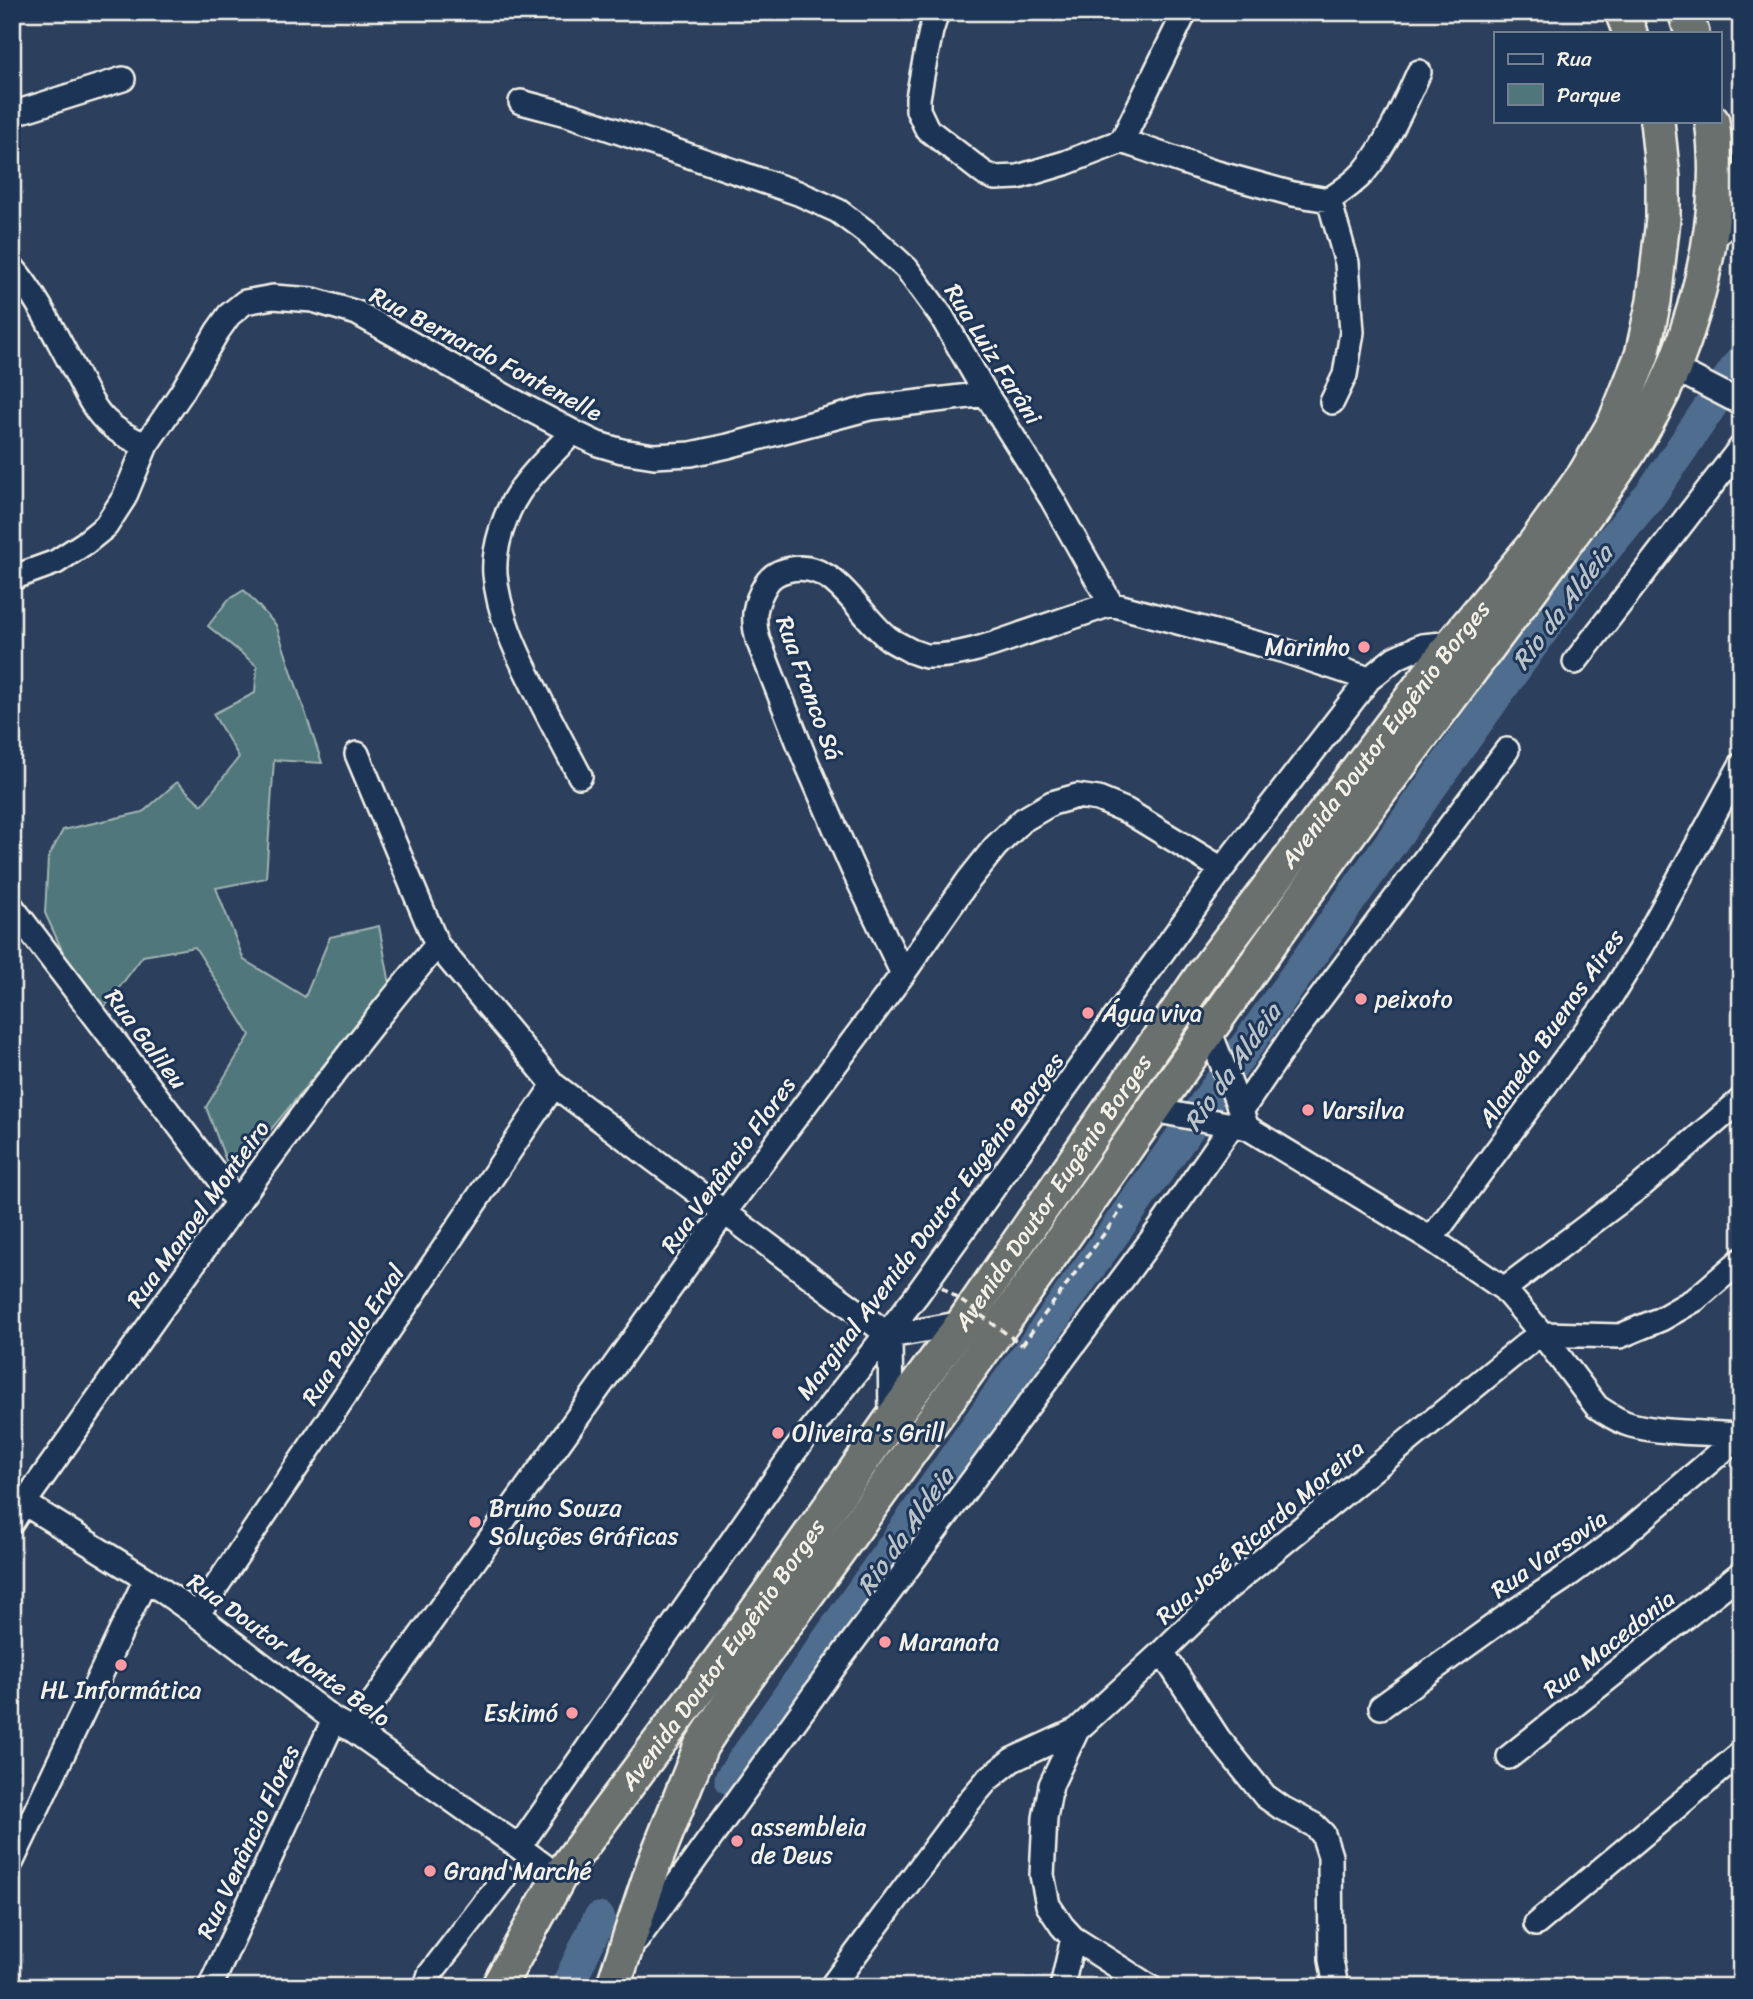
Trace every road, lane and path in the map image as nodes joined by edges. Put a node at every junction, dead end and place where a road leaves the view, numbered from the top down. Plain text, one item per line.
1 (937, 12) edge
2 (1185, 12) edge
3 (1622, 12) edge
4 (1685, 12) edge
5 (1630, 32) edge
6 (1692, 32) edge
7 (1419, 72) dead end
8 (123, 79) dead end
9 (521, 102) dead end
10 (12, 114) edge
11 (1657, 122) edge
12 (1712, 122) edge
13 (1122, 141) junction
14 (1732, 175) edge
15 (1329, 200) junction
16 (12, 267) edge
17 (1682, 374) junction
18 (986, 394) junction
19 (1332, 402) dead end
20 (1741, 403) edge
21 (573, 432) junction
22 (146, 445) junction
23 (1741, 447) edge
24 (12, 578) edge
25 (1111, 604) junction
26 (1453, 643) junction
27 (1575, 662) dead end
28 (1369, 679) junction
29 (1507, 750) dead end
30 (357, 754) dead end
31 (1741, 765) edge
32 (580, 776) dead end
33 (1222, 869) junction
34 (12, 907) edge
35 (437, 945) junction
36 (903, 974) junction
37 (1214, 1044) junction
38 (554, 1085) junction
39 (1741, 1100) edge
40 (1163, 1112) junction
41 (1235, 1117) junction
42 (237, 1203) junction
43 (724, 1213) junction
44 (1431, 1239) junction
45 (1741, 1260) edge
46 (942, 1287) dead end
47 (1504, 1290) junction
48 (964, 1323) junction
49 (1542, 1334) junction
50 (888, 1335) junction
51 (1023, 1345) dead end
52 (891, 1420) junction
53 (1741, 1435) edge
54 (18, 1513) edge
55 (1741, 1573) edge
56 (146, 1579) junction
57 (197, 1615) junction
58 (1162, 1652) junction
59 (1381, 1707) dead end
60 (343, 1725) junction
61 (1077, 1730) junction
62 (1741, 1753) edge
63 (1509, 1757) dead end
64 (1731, 1770) edge
65 (519, 1847) junction
66 (12, 1861) edge
67 (559, 1877) junction
68 (504, 1878) dead end
69 (1536, 1924) dead end
70 (1073, 1938) junction
71 (612, 1979) edge
72 (501, 1983) edge
73 (210, 1987) edge
74 (429, 1987) edge
75 (831, 1987) edge
76 (1062, 1987) edge
77 (1150, 1987) edge
78 (1336, 1987) edge

1 - 13 street
2 - 13 street
3 - 5 highway
4 - 6 highway
7 - 15 street
8 - 10 street
9 - 18 street, Rua Luiz Farâni
11 - 26 highway, Avenida Doutor Eugênio Borges
12 - 14 highway, Avenida Doutor Eugênio Borges
13 - 15 street
14 - 17 highway, Avenida Doutor Eugênio Borges
15 - 19 street
16 - 22 street
17 - 20 street
17 - 37 highway, Avenida Doutor Eugênio Borges
18 - 21 street, Rua Bernardo Fontenelle
18 - 25 street, Rua Luiz Farâni
21 - 22 street, Rua Bernardo Fontenelle
21 - 32 street
22 - 24 street, Rua Bernardo Fontenelle
23 - 27 street
25 - 28 street
25 - 36 street, Rua Franco Sá
26 - 28 street, Marginal Avenida Doutor Eugênio Borges
26 - 48 highway, Avenida Doutor Eugênio Borges
28 - 33 street, Marginal Avenida Doutor Eugênio Borges
29 - 41 street
30 - 35 street
31 - 44 street, Alameda Buenos Aires
33 - 36 street, Rua Venâncio Flores
33 - 50 street, Marginal Avenida Doutor Eugênio Borges
34 - 42 street, Rua Galileu
35 - 38 street
35 - 42 street, Rua Manoel Monteiro
36 - 43 street, Rua Venâncio Flores
37 - 40 highway, Avenida Doutor Eugênio Borges
37 - 41 street
38 - 43 street
38 - 57 street, Rua Paulo Erval
39 - 47 street
40 - 41 street
40 - 71 highway, Avenida Doutor Eugênio Borges
41 - 44 street
41 - 71 street
42 - 54 street, Rua Manoel Monteiro
43 - 50 street
43 - 60 street, Rua Venâncio Flores
44 - 47 street
45 - 49 street
46 - 51 path, bridge
47 - 49 street
48 - 50 street
48 - 52 highway, Avenida Doutor Eugênio Borges
49 - 53 street
49 - 58 street, Rua José Ricardo Moreira
50 - 52 street
50 - 65 street, Marginal Avenida Doutor Eugênio Borges
52 - 67 highway, Avenida Doutor Eugênio Borges
53 - 59 street, Rua Varsovia
54 - 56 street, Rua Doutor Monte Belo
55 - 63 street, Rua Macedonia
56 - 57 street, Rua Doutor Monte Belo
56 - 66 street
57 - 60 street, Rua Doutor Monte Belo
58 - 61 street
58 - 78 street, Rua José Ricardo Moreira
60 - 65 street, Rua Doutor Monte Belo
60 - 73 street, Rua Venâncio Flores
61 - 70 street
61 - 75 street
62 - 64 street
64 - 69 street
65 - 67 street
67 - 72 highway, Avenida Doutor Eugênio Borges
68 - 74 street
70 - 76 street
70 - 77 street

